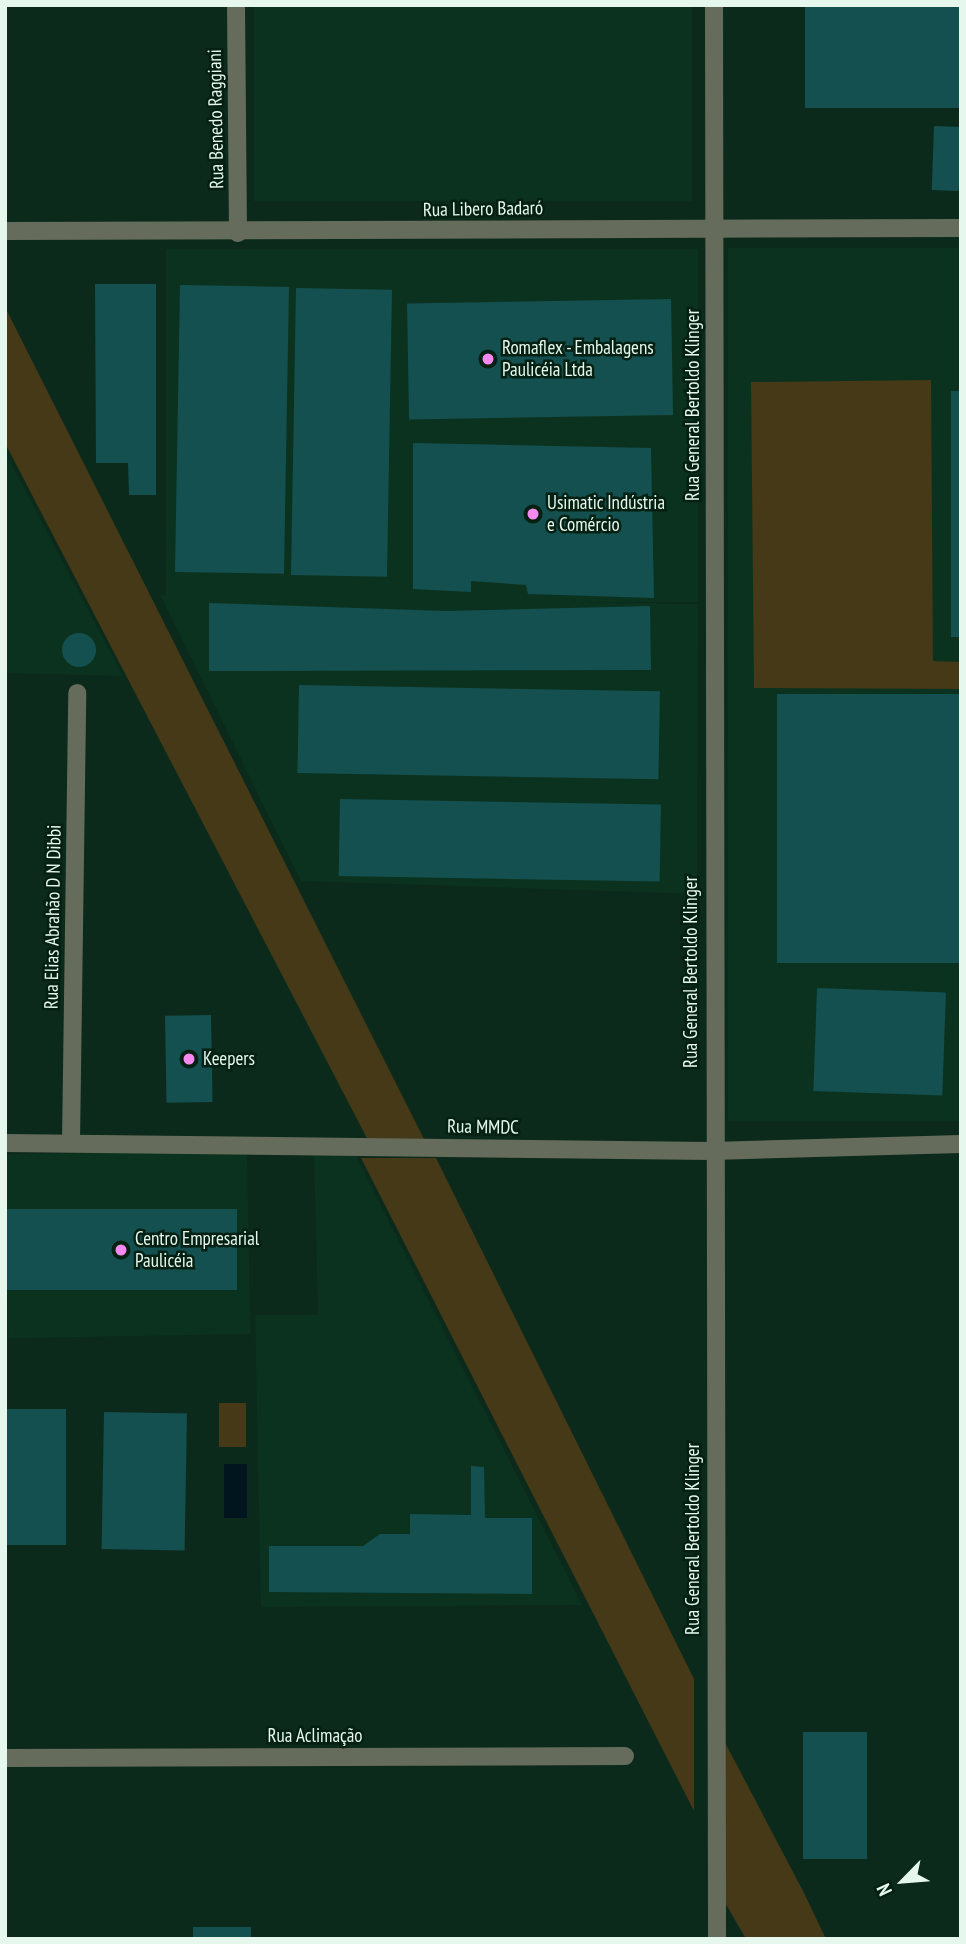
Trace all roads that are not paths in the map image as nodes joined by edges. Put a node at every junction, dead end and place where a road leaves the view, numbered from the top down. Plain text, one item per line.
1 (236, 5) edge
2 (714, 5) edge
3 (714, 228) junction
4 (961, 228) edge
5 (5, 231) edge
6 (238, 233) junction
7 (77, 693) dead end
8 (5, 1143) edge
9 (71, 1143) junction
10 (961, 1144) edge
11 (712, 1151) junction
12 (625, 1756) dead end
13 (5, 1758) edge
14 (717, 1939) edge

1 - 6 street, Rua Benedo Raggiani
2 - 3 street, Rua General Bertoldo Klinger
3 - 4 street, Rua Libero Badaró
3 - 6 street, Rua Libero Badaró
3 - 11 street, Rua General Bertoldo Klinger
5 - 6 street, Rua Libero Badaró
7 - 9 street, Rua Elias Abrahão D N Dibbi
8 - 9 street, Rua MMDC
9 - 11 street, Rua MMDC
10 - 11 street, Rua MMDC
11 - 14 street, Rua General Bertoldo Klinger
12 - 13 street, Rua Aclimação

